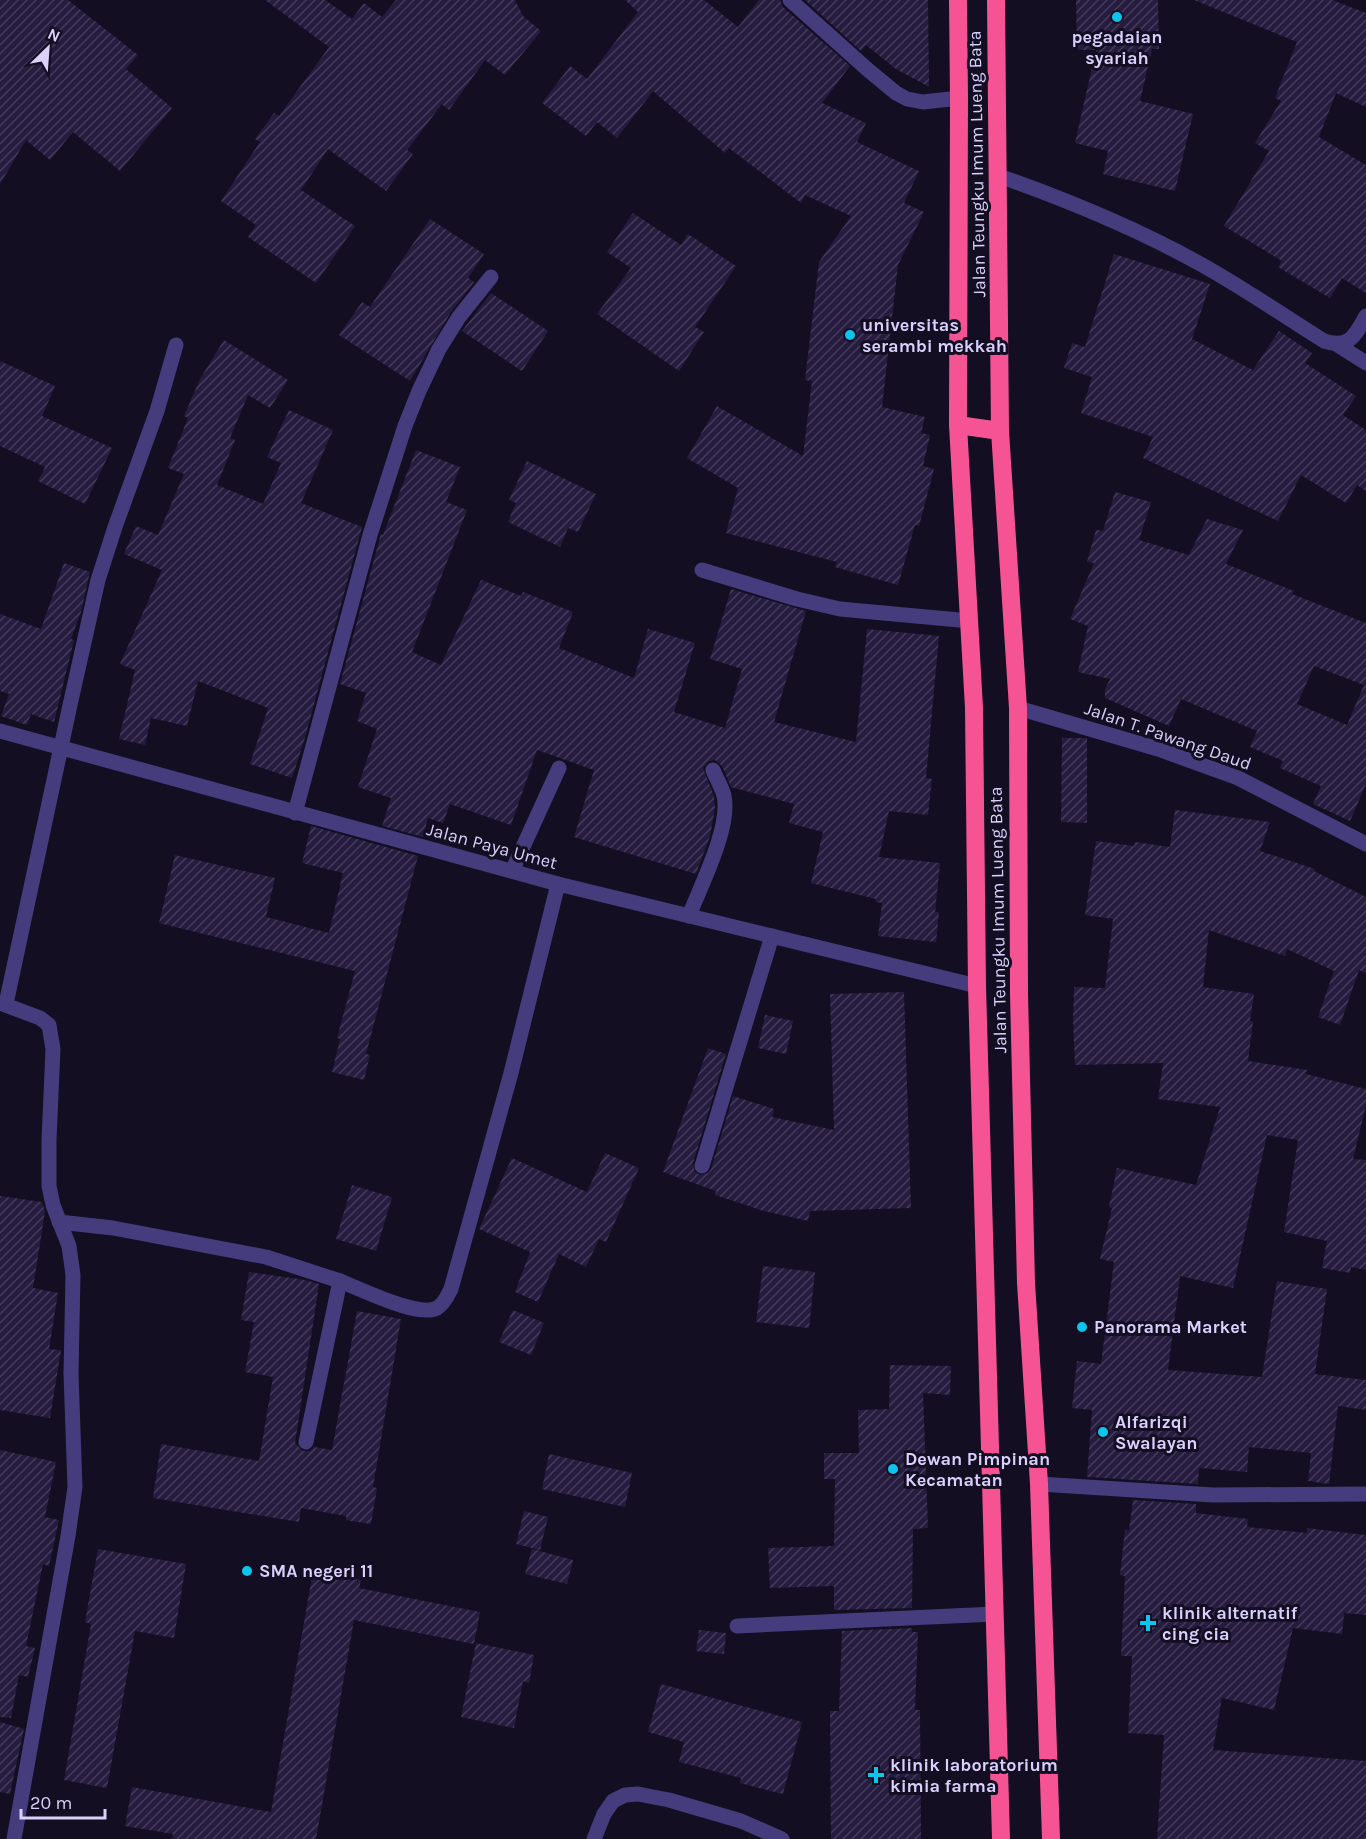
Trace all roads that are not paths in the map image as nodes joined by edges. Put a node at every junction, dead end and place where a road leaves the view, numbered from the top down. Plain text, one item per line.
1 (790, 0) edge
2 (958, 0) edge
3 (996, 0) edge
4 (960, 98) junction
5 (999, 176) junction
6 (491, 277) dead end
7 (1366, 316) edge
8 (1336, 344) junction
9 (176, 345) dead end
10 (1366, 363) edge
11 (958, 425) junction
12 (1000, 431) junction
13 (702, 570) dead end
14 (970, 621) junction
15 (1018, 708) junction
16 (0, 731) edge
17 (62, 748) junction
18 (559, 768) dead end
19 (713, 770) dead end
20 (295, 813) junction
21 (1366, 844) edge
22 (512, 871) junction
23 (558, 884) junction
24 (689, 916) junction
25 (772, 936) junction
26 (977, 986) junction
27 (3, 1004) edge
28 (702, 1166) dead end
29 (59, 1222) junction
30 (340, 1281) junction
31 (306, 1442) dead end
32 (1039, 1484) junction
33 (1366, 1494) edge
34 (995, 1614) junction
35 (737, 1626) dead end
36 (14, 1839) edge
37 (594, 1839) edge
38 (782, 1839) edge
39 (1001, 1839) edge
40 (1051, 1839) edge

1 - 4 street
2 - 4 highway, Jalan Teungku Imum Lueng Bata
3 - 5 highway, Jalan Teungku Imum Lueng Bata
4 - 11 highway, Jalan Teungku Imum Lueng Bata
5 - 8 street
5 - 12 highway, Jalan Teungku Imum Lueng Bata
6 - 20 street
7 - 8 street
8 - 10 street
9 - 17 street
11 - 12 highway
11 - 14 highway, Jalan Teungku Imum Lueng Bata
12 - 15 highway, Jalan Teungku Imum Lueng Bata
13 - 14 street
14 - 26 highway, Jalan Teungku Imum Lueng Bata
15 - 21 street, Jalan T. Pawang Daud
15 - 32 highway, Jalan Teungku Imum Lueng Bata
16 - 17 street, Jalan Paya Umet
17 - 20 street, Jalan Paya Umet
17 - 27 street
18 - 22 street
19 - 24 street
20 - 22 street, Jalan Paya Umet
22 - 23 street, Jalan Paya Umet
23 - 24 street, Jalan Paya Umet
23 - 30 street
24 - 25 street, Jalan Paya Umet
25 - 26 street, Jalan Paya Umet
25 - 28 street
26 - 34 highway, Jalan Teungku Imum Lueng Bata
27 - 29 street
29 - 30 street
29 - 36 street
30 - 31 street
32 - 33 street
32 - 40 highway, Jalan Teungku Imum Lueng Bata
34 - 35 street
34 - 39 highway, Jalan Teungku Imum Lueng Bata
37 - 38 street

